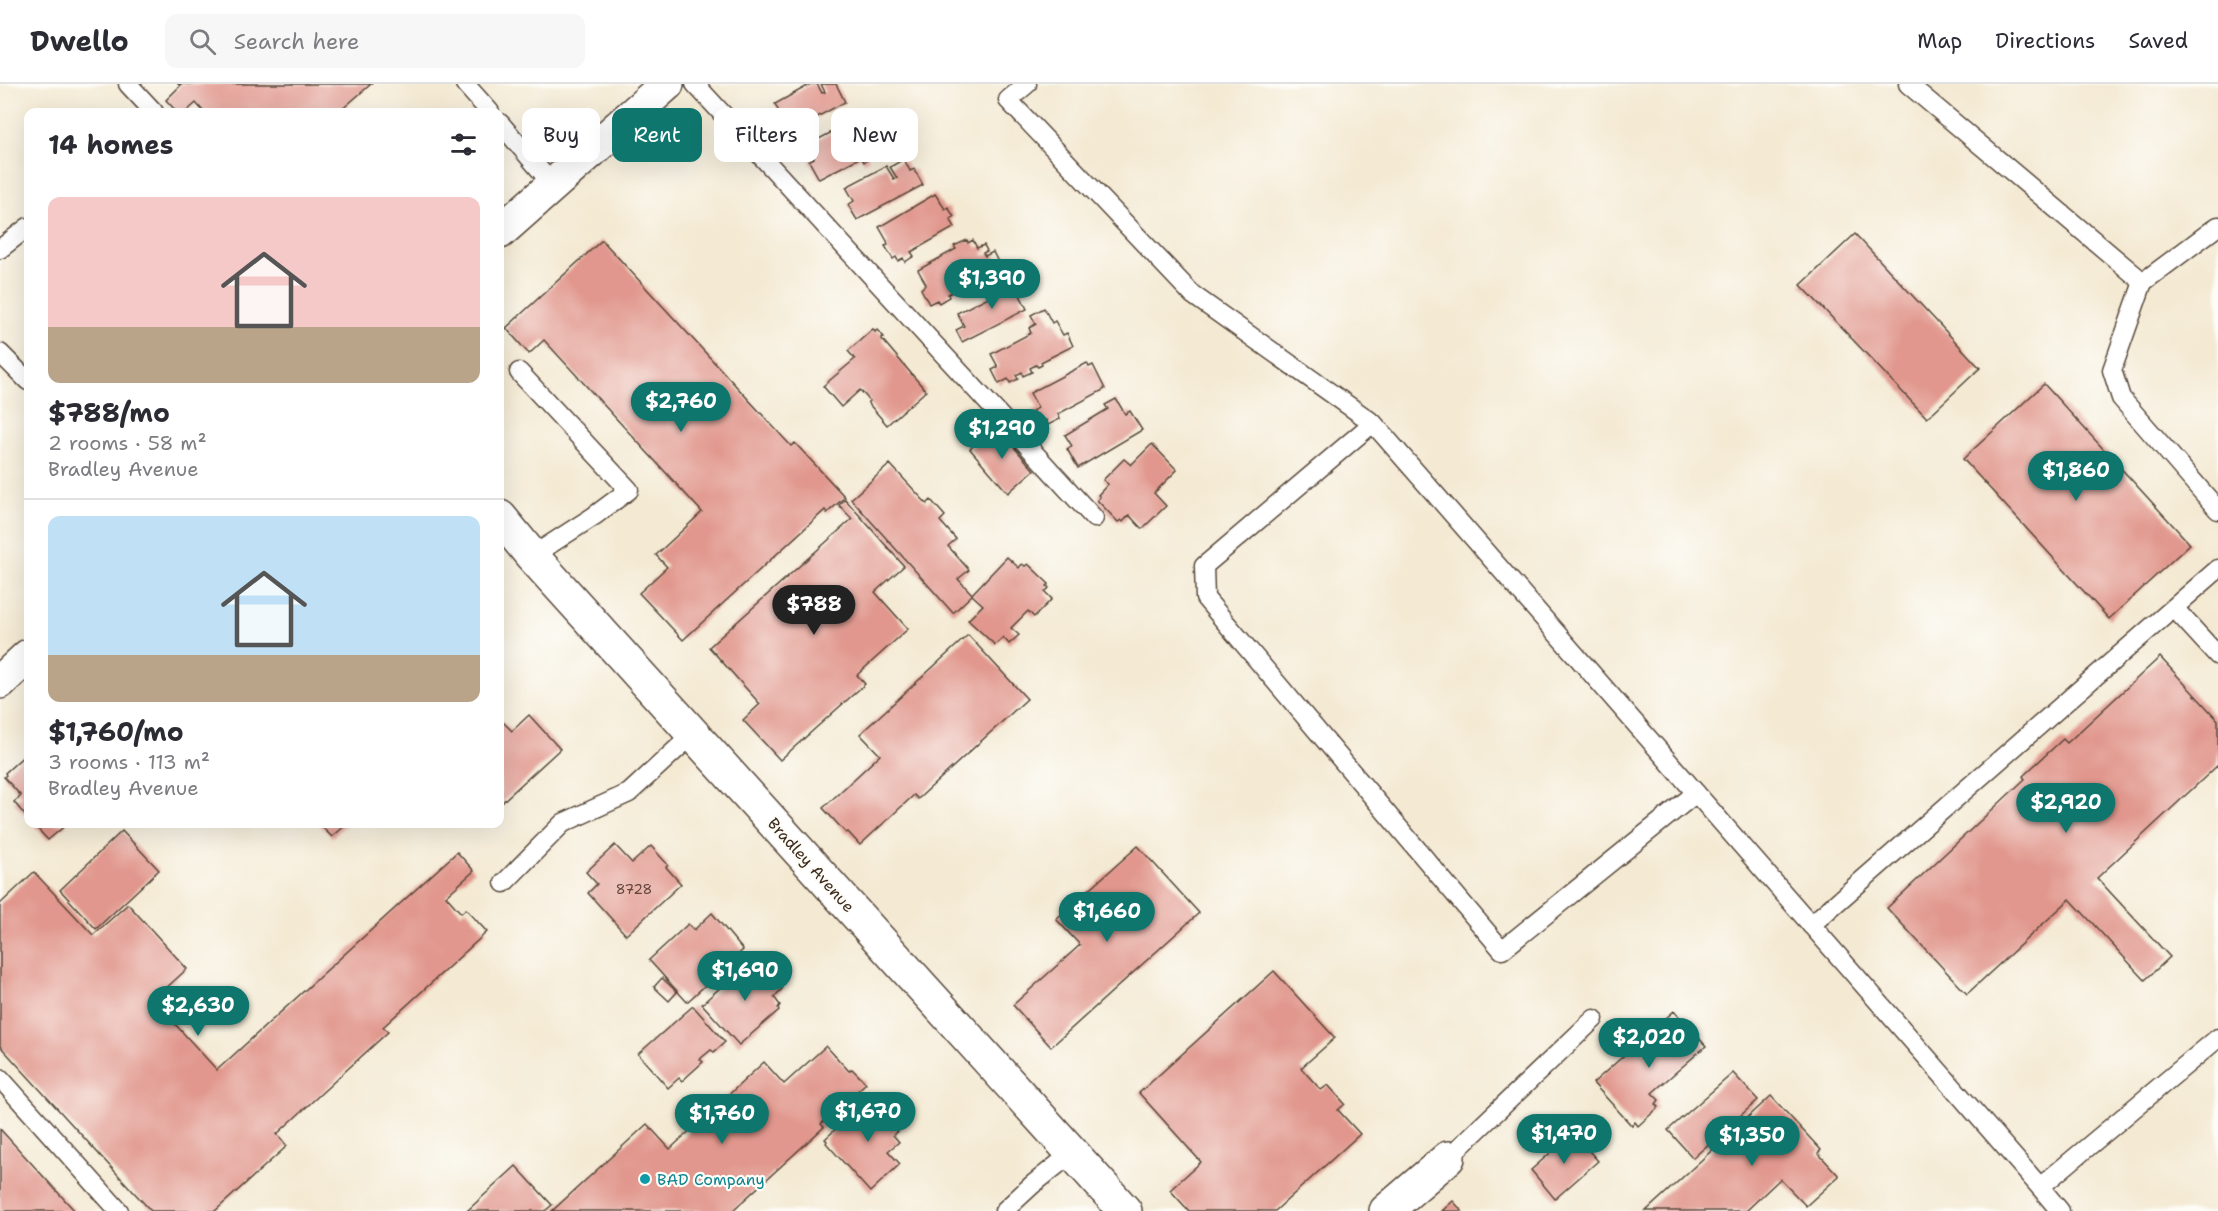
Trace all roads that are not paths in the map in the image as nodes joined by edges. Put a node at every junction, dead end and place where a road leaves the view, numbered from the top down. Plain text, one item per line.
1 (128, 84) edge
2 (465, 84) edge
3 (667, 84) edge
4 (695, 84) edge
5 (1027, 84) edge
6 (1908, 84) edge
7 (1937, 84) edge
8 (1923, 96) junction
9 (150, 108) edge
10 (486, 108) edge
11 (504, 128) edge
12 (553, 184) junction
13 (2218, 226) edge
14 (504, 228) edge
15 (24, 230) edge
16 (0, 249) edge
17 (2143, 282) junction
18 (0, 353) edge
19 (519, 372) dead end
20 (24, 377) edge
21 (1373, 423) junction
22 (2218, 510) edge
23 (1094, 518) dead end
24 (504, 522) edge
25 (532, 556) junction
26 (2218, 569) edge
27 (2174, 608) junction
28 (2218, 656) edge
29 (24, 660) edge
30 (0, 682) edge
31 (693, 734) junction
32 (1696, 793) junction
33 (504, 883) dead end
34 (1811, 925) junction
35 (1594, 1018) dead end
36 (2218, 1038) edge
37 (0, 1078) edge
38 (1072, 1154) junction
39 (1448, 1158) joint
40 (2040, 1187) junction
41 (119, 1211) edge
42 (1004, 1211) edge
43 (1125, 1211) edge
44 (1386, 1211) edge
45 (2060, 1211) edge

1 - 9 lane
2 - 10 lane
3 - 12 street
4 - 23 lane
5 - 21 lane
6 - 8 lane
7 - 8 lane
8 - 17 lane
11 - 12 lane
12 - 14 street
13 - 17 lane
15 - 16 lane
17 - 22 lane
18 - 20 lane
19 - 25 lane
21 - 32 lane
21 - 32 lane
24 - 25 street, Bradley Avenue
25 - 31 street, Bradley Avenue
26 - 27 lane
27 - 28 lane
27 - 34 lane
29 - 30 street
31 - 33 lane
31 - 38 street, Bradley Avenue
32 - 34 lane
34 - 40 lane
35 - 39 lane
36 - 40 lane
37 - 41 lane
38 - 42 lane
38 - 43 street, Bradley Avenue
39 - 44 street
40 - 45 lane

